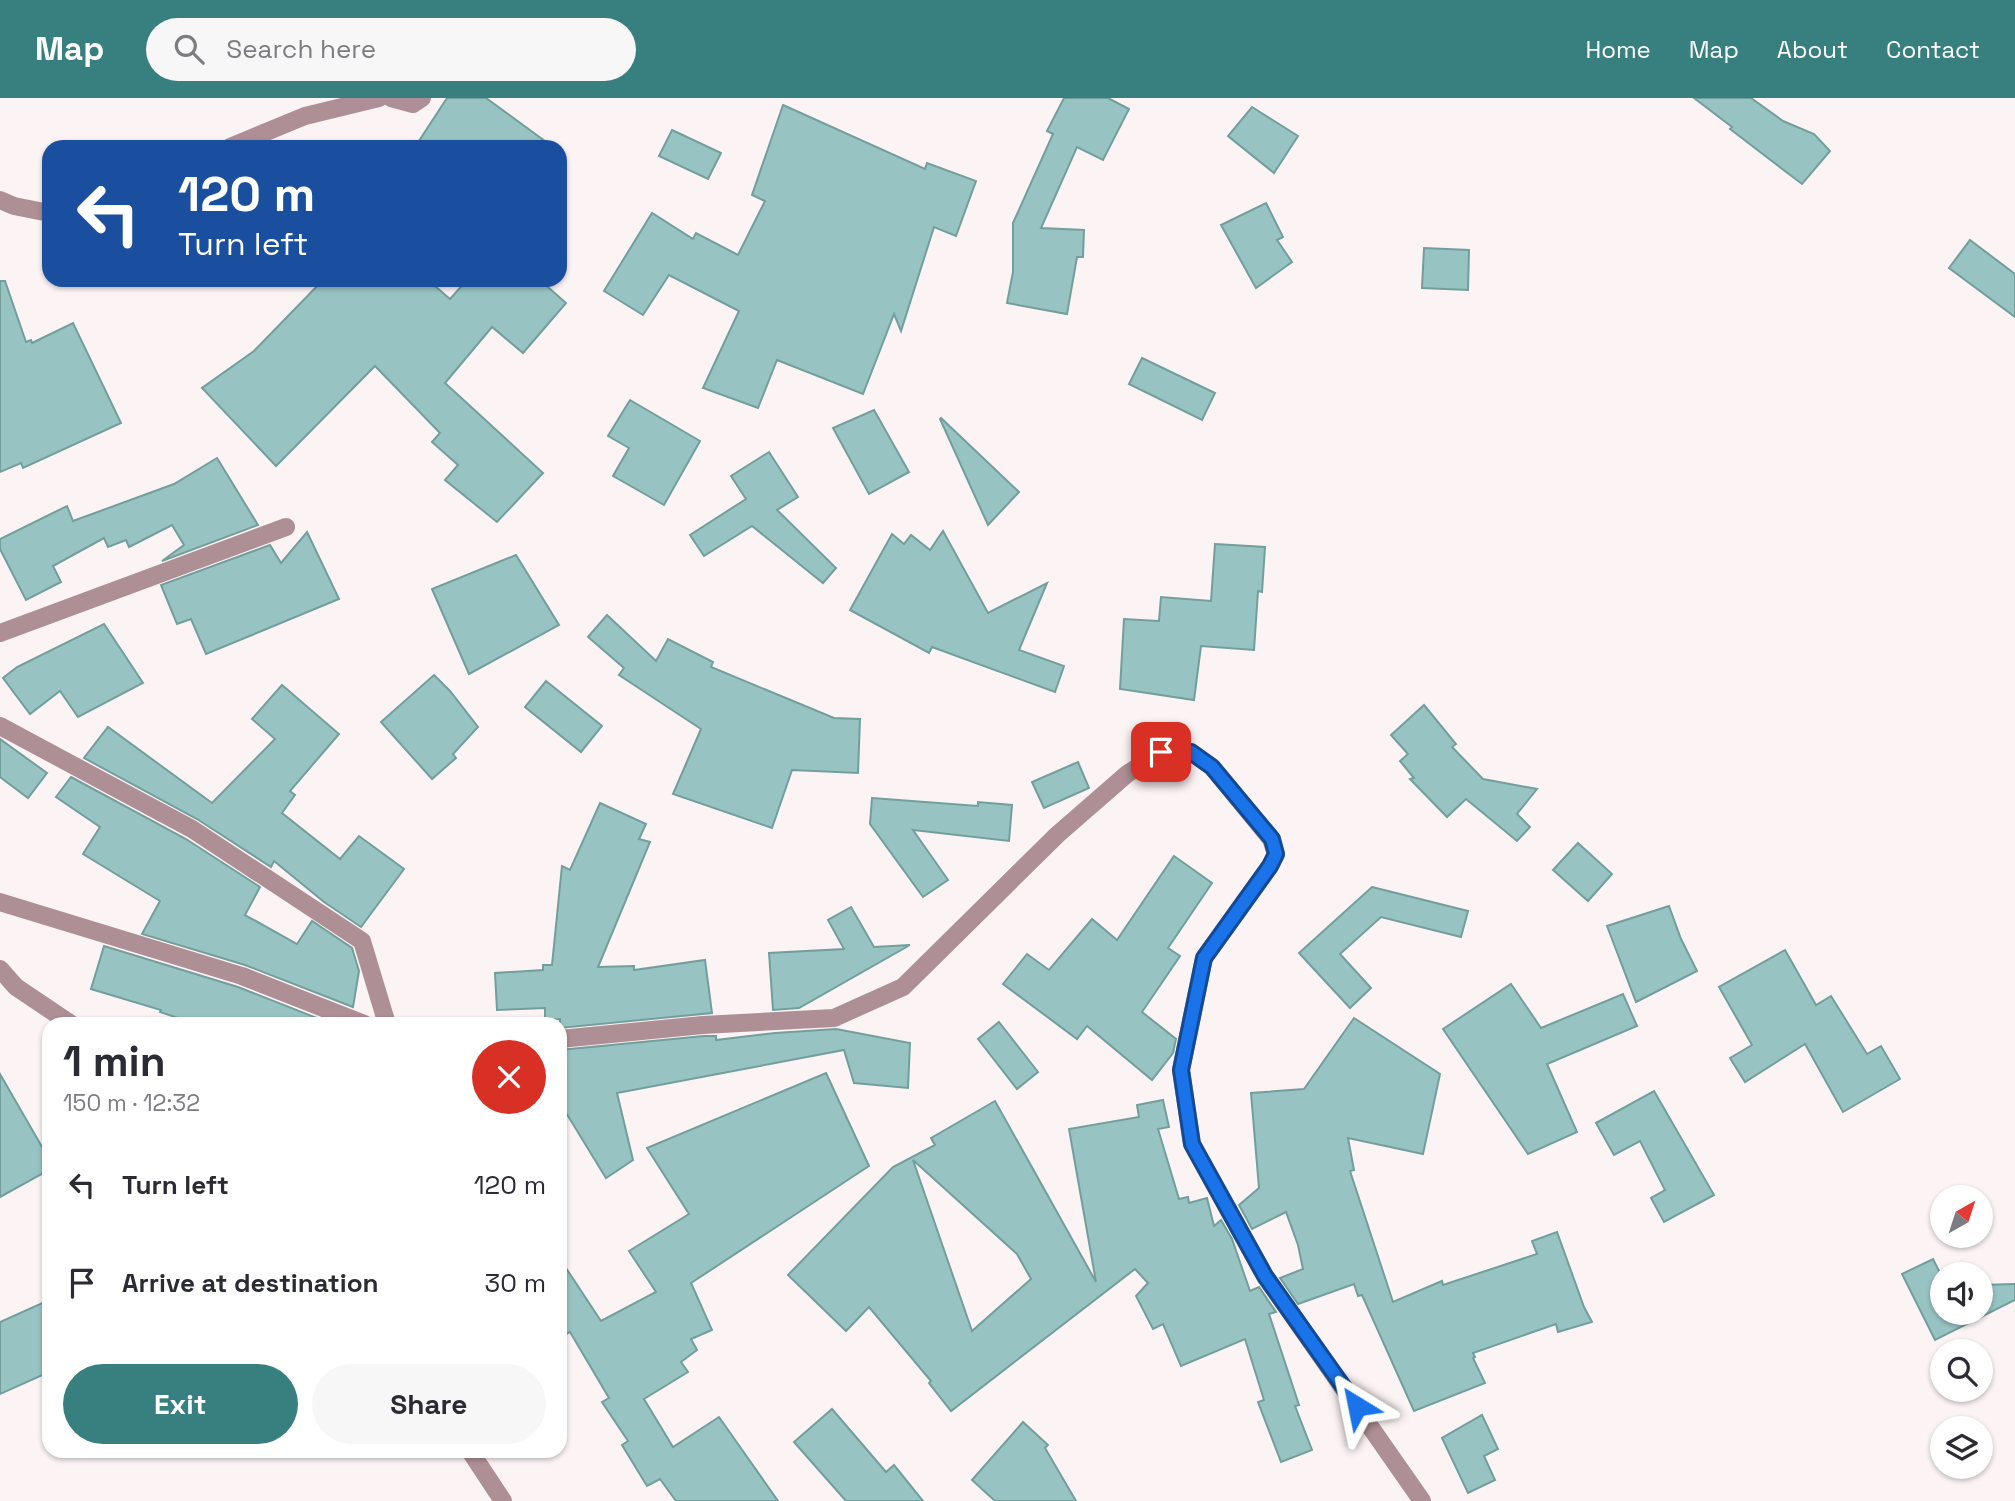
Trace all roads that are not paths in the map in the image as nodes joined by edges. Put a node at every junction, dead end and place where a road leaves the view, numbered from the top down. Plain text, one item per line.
1 (379, 98) edge
2 (391, 98) edge
3 (422, 98) edge
4 (247, 140) edge
5 (0, 200) edge
6 (42, 212) edge
7 (286, 527) dead end
8 (0, 633) edge
9 (0, 726) edge
10 (0, 902) edge
11 (0, 969) edge
12 (61, 1017) edge
13 (346, 1017) edge
14 (385, 1017) edge
15 (567, 1038) edge
16 (475, 1458) edge
17 (503, 1501) edge
18 (1422, 1501) edge

1 - 4 street
2 - 3 street
5 - 6 street
7 - 8 street
9 - 14 street
10 - 13 street
11 - 12 street
15 - 18 street
16 - 17 street

